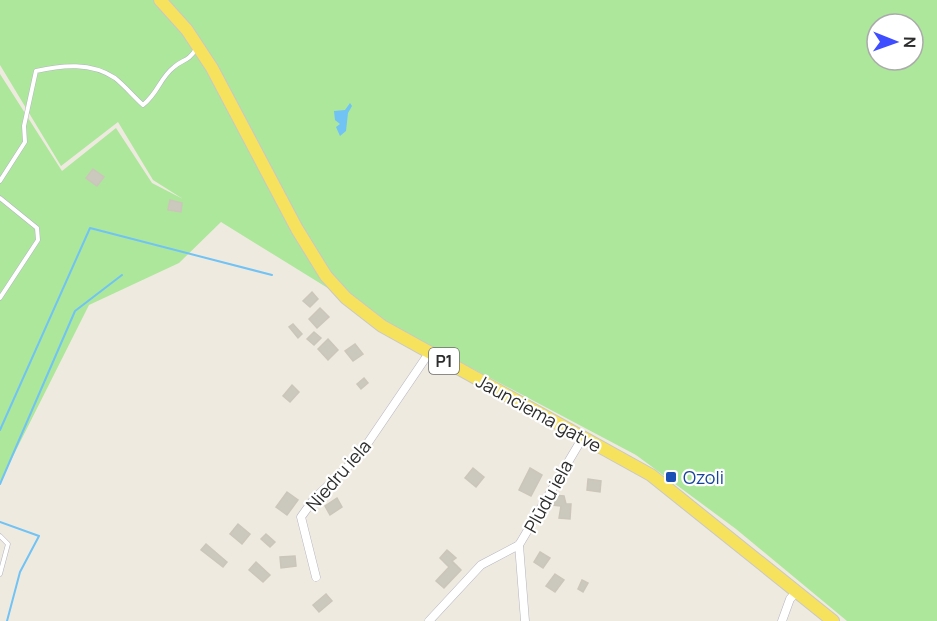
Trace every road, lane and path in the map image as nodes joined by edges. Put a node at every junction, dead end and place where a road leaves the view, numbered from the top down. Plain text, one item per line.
1 (160, 0) edge
2 (198, 45) junction
3 (0, 181) edge
4 (0, 198) edge
5 (0, 298) edge
6 (429, 353) junction
7 (583, 437) junction
8 (0, 536) edge
9 (519, 545) junction
10 (2, 554) edge
11 (0, 574) edge
12 (316, 577) dead end
13 (797, 591) junction
14 (429, 621) edge
15 (525, 621) edge
16 (782, 621) edge
17 (833, 621) edge

1 - 2 main road, Jaunciema gatve / P1
2 - 3 lane
2 - 6 main road, Jaunciema gatve / P1
4 - 5 lane
6 - 7 main road, Jaunciema gatve / P1
6 - 12 street, Niedru iela
7 - 9 street, Plūdu iela
7 - 13 main road, Jaunciema gatve / P1
8 - 10 lane
9 - 14 street, Plūdu iela
9 - 15 street
10 - 11 lane
13 - 16 street
13 - 17 main road, Jaunciema gatve / P1

